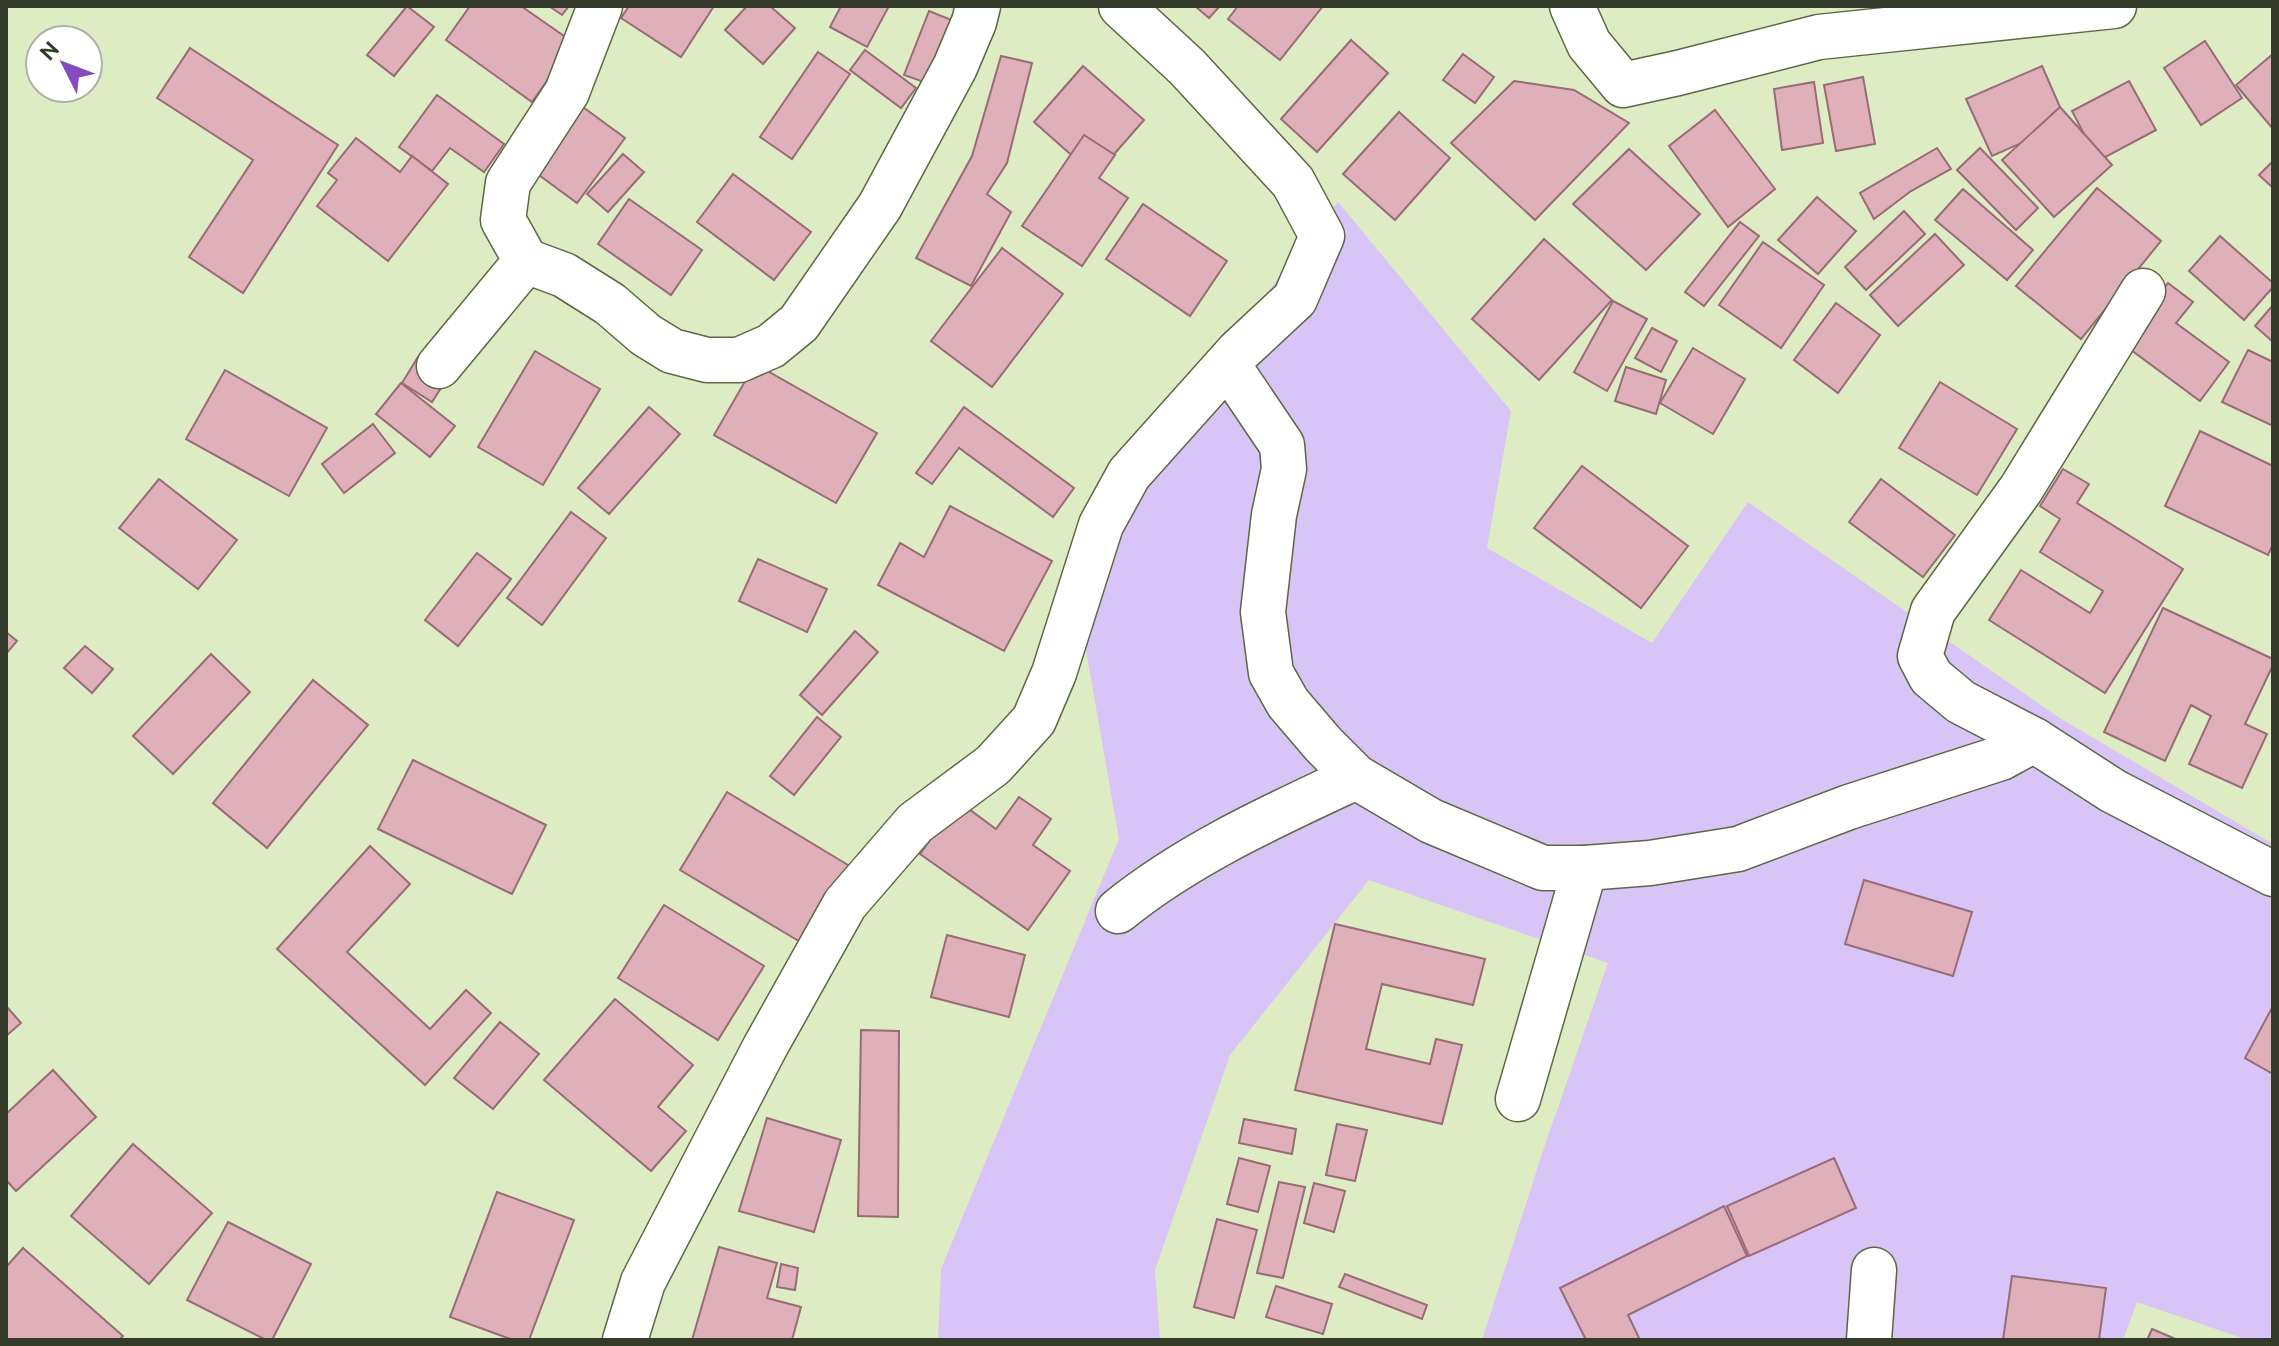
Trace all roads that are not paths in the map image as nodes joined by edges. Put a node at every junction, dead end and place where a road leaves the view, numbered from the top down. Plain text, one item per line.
1 (600, 6) edge
2 (978, 6) edge
3 (1121, 6) edge
4 (1572, 6) edge
5 (2114, 6) edge
6 (526, 261) junction
7 (2143, 291) dead end
8 (1228, 365) junction
9 (439, 366) dead end
10 (2034, 740) junction
11 (1356, 777) junction
12 (1585, 868) junction
13 (2273, 874) edge
14 (1118, 911) dead end
15 (1518, 1099) dead end
16 (1874, 1270) dead end
17 (625, 1340) edge
18 (1869, 1340) edge

1 - 6 street
2 - 6 street
3 - 8 street
4 - 5 street
6 - 9 street
7 - 10 street
8 - 11 street
8 - 17 street
10 - 12 street
10 - 13 street
11 - 12 street
11 - 14 street
12 - 15 street
16 - 18 street

